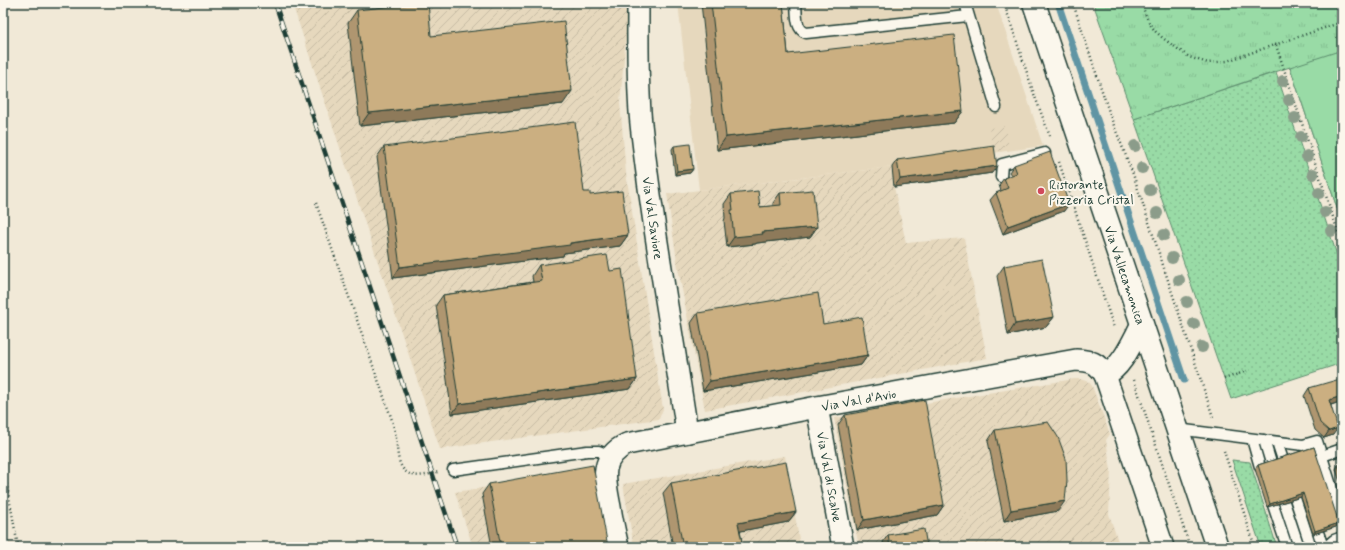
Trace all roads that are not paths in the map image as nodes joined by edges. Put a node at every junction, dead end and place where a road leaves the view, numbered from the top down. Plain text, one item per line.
1 (638, 3) edge
2 (796, 3) edge
3 (965, 3) edge
4 (1034, 3) edge
5 (968, 16) junction
6 (996, 107) dead end
7 (1045, 153) edge
8 (1001, 177) dead end
9 (1142, 324) junction
10 (1105, 375) junction
11 (817, 407) junction
12 (1177, 429) junction
13 (687, 432) junction
14 (1252, 439) junction
15 (1264, 440) junction
16 (1277, 442) junction
17 (1290, 444) junction
18 (1342, 449) edge
19 (611, 456) junction
20 (1294, 456) edge
21 (1322, 456) junction
22 (1282, 460) edge
23 (1272, 463) edge
24 (1260, 467) edge
25 (453, 470) dead end
26 (1295, 498) edge
27 (1284, 502) edge
28 (1273, 505) edge
29 (1342, 520) edge
30 (1330, 529) edge
31 (1318, 532) edge
32 (1334, 541) edge
33 (618, 547) edge
34 (843, 547) edge
35 (1163, 547) edge
36 (1217, 547) edge
37 (1287, 547) edge
38 (1299, 547) edge
39 (1311, 547) edge
40 (1323, 547) edge

1 - 13 street, Via Val Saviore
2 - 5 lane
3 - 5 lane
4 - 9 main road, Via Vallecamonica
5 - 6 lane
7 - 8 lane
9 - 10 street
9 - 12 main road, Via Vallecamonica
10 - 11 street, Via Val d'Avio
10 - 35 street, Via Val d'Avio
11 - 13 street, Via Val d'Avio
11 - 34 street, Via Val di Scalve
12 - 14 lane
12 - 36 main road, Via Vallecamonica
13 - 19 street, Via Val d'Avio
14 - 15 lane
14 - 24 lane
15 - 16 lane
15 - 23 lane
16 - 17 lane
16 - 22 lane
17 - 20 lane
17 - 21 lane
18 - 21 lane
19 - 25 lane
19 - 33 street
21 - 29 lane
26 - 39 lane
27 - 38 lane
28 - 37 lane
30 - 32 lane
31 - 40 lane

